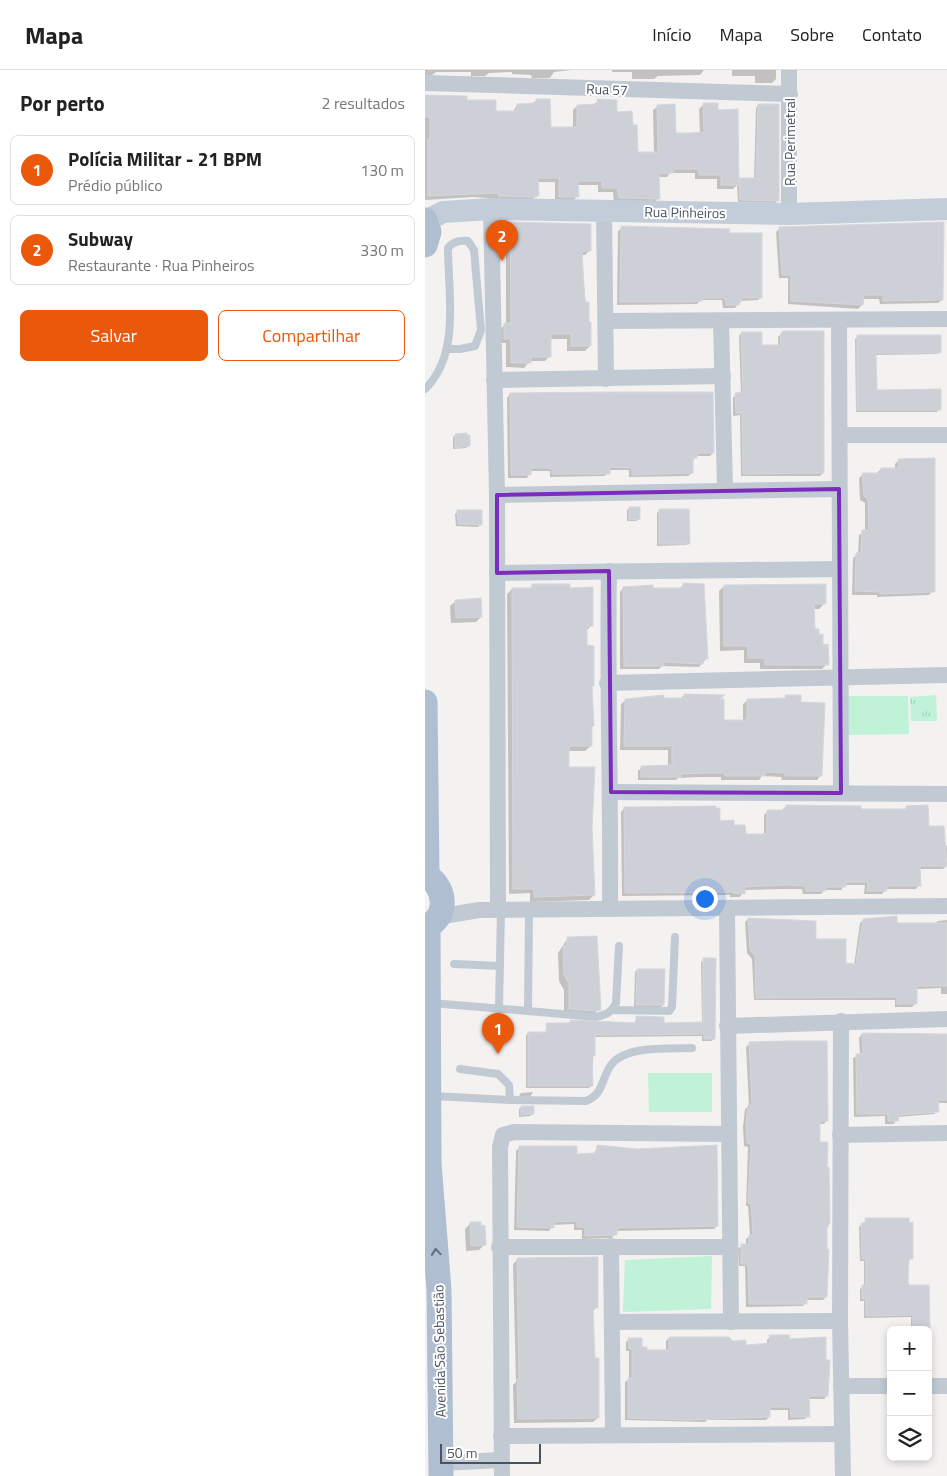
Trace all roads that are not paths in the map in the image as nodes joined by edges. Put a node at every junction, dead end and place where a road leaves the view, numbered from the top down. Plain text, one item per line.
1 (789, 70) edge
2 (425, 83) edge
3 (789, 94) junction
4 (491, 209) junction
5 (947, 209) edge
6 (605, 211) junction
7 (789, 214) junction
8 (425, 220) edge
9 (425, 245) edge
10 (947, 319) edge
11 (839, 320) junction
12 (606, 321) junction
13 (721, 321) junction
14 (448, 349) junction
15 (723, 376) junction
16 (606, 379) junction
17 (494, 380) junction
18 (425, 389) edge
19 (840, 435) junction
20 (947, 435) edge
21 (839, 489) junction
22 (725, 490) junction
23 (497, 495) junction
24 (838, 569) junction
25 (609, 571) junction
26 (497, 573) junction
27 (947, 675) edge
28 (839, 678) junction
29 (607, 683) junction
30 (425, 702) edge
31 (611, 792) junction
32 (841, 793) junction
33 (947, 794) edge
34 (431, 902) edge
35 (947, 906) edge
36 (727, 908) junction
37 (610, 909) junction
38 (479, 910) junction
39 (500, 910) junction
40 (529, 910) junction
41 (675, 937) dead end
42 (619, 946) dead end
43 (454, 964) dead end
44 (500, 966) junction
45 (427, 1003) edge
46 (499, 1008) junction
47 (528, 1010) junction
48 (613, 1010) junction
49 (947, 1019) edge
50 (841, 1021) junction
51 (727, 1026) junction
52 (692, 1048) dead end
53 (460, 1069) dead end
54 (427, 1096) edge
55 (510, 1100) junction
56 (947, 1133) edge
57 (728, 1134) junction
58 (841, 1135) junction
59 (611, 1246) junction
60 (499, 1247) junction
61 (729, 1247) junction
62 (432, 1288) edge
63 (840, 1320) junction
64 (612, 1322) junction
65 (731, 1322) junction
66 (841, 1386) junction
67 (887, 1386) edge
68 (932, 1386) edge
69 (947, 1386) edge
70 (842, 1434) junction
71 (613, 1435) junction
72 (501, 1436) junction
73 (501, 1468) edge
74 (441, 1469) edge
75 (843, 1476) edge

1 - 3 street, Rua Perimetral
2 - 3 street, Rua 57
3 - 7 street, Rua Perimetral
4 - 6 street, Rua Pinheiros
4 - 8 street, Rua Pinheiros
4 - 17 street
5 - 7 street, Rua Pinheiros
6 - 7 street, Rua Pinheiros
6 - 12 street
8 - 9 main road
10 - 11 street
11 - 13 street
11 - 19 street
12 - 13 street
12 - 16 street
13 - 15 street
14 - 14 lane
14 - 18 lane
15 - 16 street
15 - 22 street
16 - 17 street
17 - 23 street
19 - 20 street
19 - 21 street
21 - 22 street
21 - 24 street
22 - 23 street
23 - 26 street
24 - 25 street
24 - 28 street
25 - 26 street
25 - 29 street
26 - 39 street
27 - 28 street
28 - 29 street
28 - 32 street
29 - 31 street
30 - 34 main road, Avenida São Sebastião
31 - 32 street
31 - 37 street
32 - 33 street
34 - 38 street
34 - 38 street
34 - 45 main road, Avenida São Sebastião
35 - 36 street
36 - 37 street
36 - 51 street
37 - 40 street
38 - 39 street
39 - 40 street
39 - 44 lane
40 - 47 lane
41 - 48 lane
42 - 48 lane
43 - 44 lane
44 - 46 lane
45 - 46 lane
45 - 54 main road, Avenida São Sebastião
46 - 47 lane
47 - 48 lane
49 - 50 street
50 - 51 street
50 - 58 street
51 - 57 street
52 - 55 lane
53 - 55 lane
54 - 55 lane
62 -> 54 main road, Avenida São Sebastião
56 - 58 street
57 - 60 street
57 - 61 street
58 - 63 street
59 - 60 street
59 - 61 street
59 - 64 street
60 - 72 street
61 - 65 street
62 - 74 main road, Avenida São Sebastião
63 - 65 street
63 - 66 street
64 - 65 street
64 - 71 street
66 - 67 street
66 - 70 street
68 - 69 street
70 - 71 street
70 - 75 street
71 - 72 street
72 - 73 street
73 - 74 street

